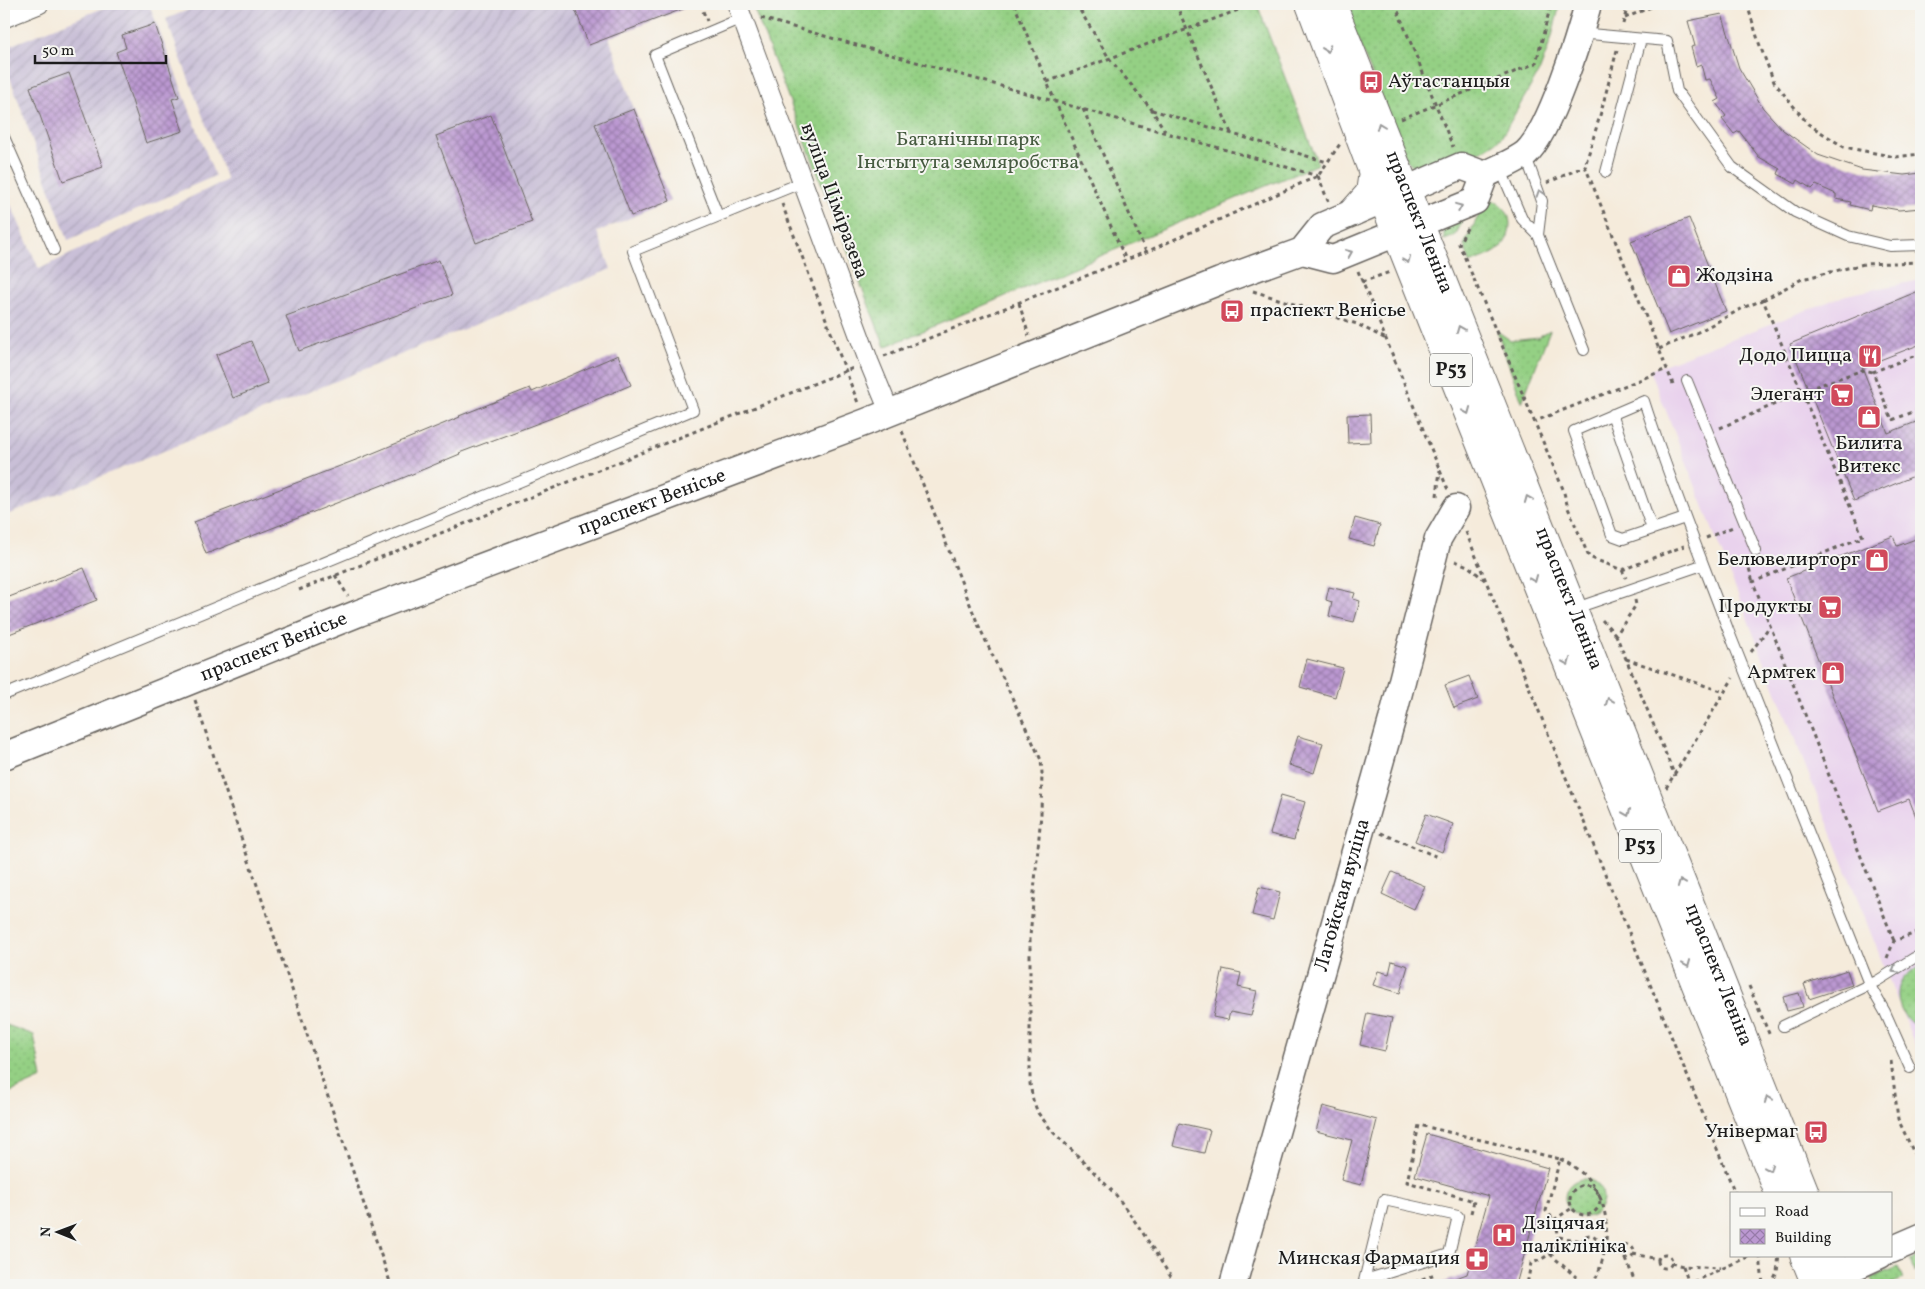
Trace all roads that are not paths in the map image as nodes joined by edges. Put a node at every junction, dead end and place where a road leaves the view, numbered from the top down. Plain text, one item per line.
1 (39, 4) edge
2 (1310, 4) edge
3 (1332, 4) edge
4 (1588, 4) edge
5 (14, 11) edge
6 (740, 11) edge
7 (1579, 33) junction
8 (1641, 38) junction
9 (4, 137) edge
10 (1525, 154) junction
11 (1482, 169) junction
12 (1373, 172) junction
13 (1606, 172) dead end
14 (803, 182) junction
15 (1393, 194) junction
16 (718, 216) junction
17 (1344, 216) junction
18 (1407, 229) junction
19 (1538, 235) junction
20 (1921, 245) edge
21 (54, 250) dead end
22 (1302, 251) junction
23 (1584, 350) dead end
24 (1687, 381) dead end
25 (1612, 414) junction
26 (893, 423) junction
27 (1456, 508) road end
28 (1685, 518) junction
29 (1652, 529) junction
30 (1756, 551) dead end
31 (1702, 565) junction
32 (1561, 613) junction
33 (4, 695) edge
34 (4, 756) edge
35 (1921, 956) edge
36 (1869, 984) junction
37 (1783, 1026) dead end
38 (1910, 1068) dead end
39 (1779, 1192) edge
40 (1805, 1192) edge
41 (1921, 1237) edge
42 (1892, 1250) edge
43 (1805, 1256) edge
44 (1878, 1256) edge
45 (1826, 1278) edge
46 (1364, 1282) edge
47 (1232, 1285) edge

1 - 5 street
2 -> 12 main road, праспект Леніна / Р53
15 -> 3 main road, праспект Леніна / Р53
4 - 7 street
6 - 14 street, вуліца Ціміразева
6 - 16 lane
7 - 8 lane
7 - 10 street
8 - 13 lane
8 - 20 lane
9 - 21 lane
10 - 11 street
19 -> 10 lane
11 - 15 street
18 -> 11 street
11 - 19 lane
12 - 15 main road, праспект Леніна / Р53
12 - 17 main road
14 - 16 lane
14 - 26 street, вуліца Ціміразева
15 - 17 street
15 - 18 main road, праспект Леніна / Р53
16 - 33 lane
17 - 22 street
22 -> 18 street
18 - 32 main road, праспект Леніна / Р53
19 - 23 lane
22 - 26 street, праспект Венісье
24 - 30 lane
25 - 28 lane
25 - 29 lane
25 - 29 lane
26 - 34 street, праспект Венісье
27 - 47 street, Лагойская вуліца
28 - 29 lane
28 - 31 lane
31 - 32 lane
31 - 36 lane
32 -> 39 main road, праспект Леніна / Р53
40 -> 32 main road, праспект Леніна / Р53
35 -> 36 lane
36 - 37 lane
36 - 38 lane
41 - 42 street
43 - 45 main road
44 - 45 street
46 - 46 lane

